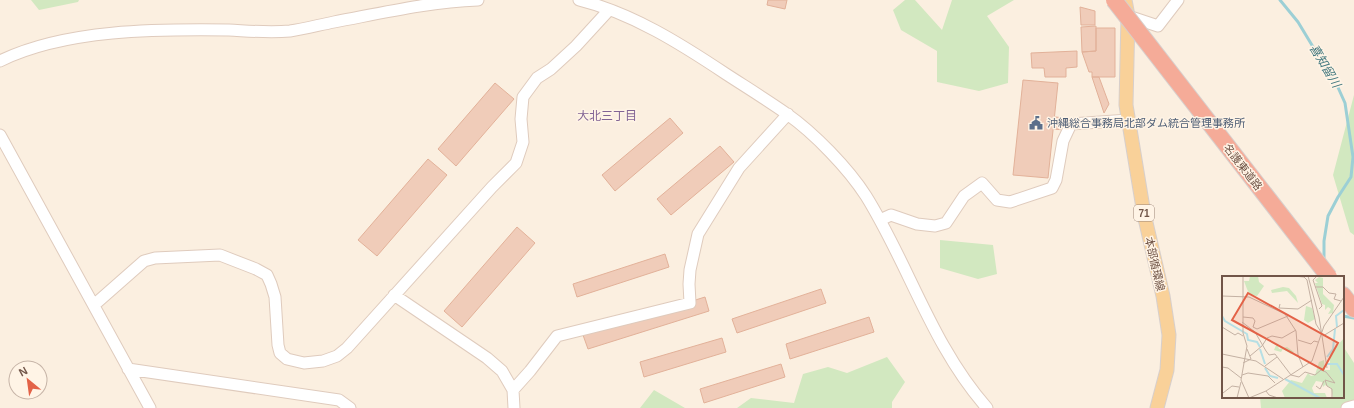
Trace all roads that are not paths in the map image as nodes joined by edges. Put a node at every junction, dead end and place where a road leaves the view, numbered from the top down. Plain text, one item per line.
1 (478, 0) edge
2 (579, 0) edge
3 (1114, 0) edge
4 (1125, 0) edge
5 (1178, 0) edge
6 (609, 10) junction
7 (1128, 16) junction
8 (0, 61) edge
9 (788, 114) junction
10 (1129, 120) junction
11 (0, 135) edge
12 (880, 220) junction
13 (1328, 276) edge
14 (394, 295) junction
15 (1344, 296) edge
16 (94, 305) junction
17 (1354, 309) edge
18 (128, 369) junction
19 (513, 390) junction
20 (1354, 406) edge
21 (150, 408) edge
22 (350, 408) edge
23 (514, 408) edge
24 (987, 408) edge
25 (1157, 408) edge
26 (1347, 408) edge

1 - 8 street
2 - 6 street
3 - 13 highway, 名護東道路, bridge
4 - 7 main road, 本部循環線 / 71
5 - 7 street
6 - 9 street
6 - 14 street
7 - 10 main road, 本部循環線 / 71
9 - 12 street
9 - 19 street
10 - 12 street
10 - 25 main road, 本部循環線 / 71
11 - 16 street
12 - 24 street
14 - 16 street
14 - 19 street
15 - 17 highway
16 - 18 street
18 - 21 street
18 - 22 street
19 - 23 street
20 - 26 street

